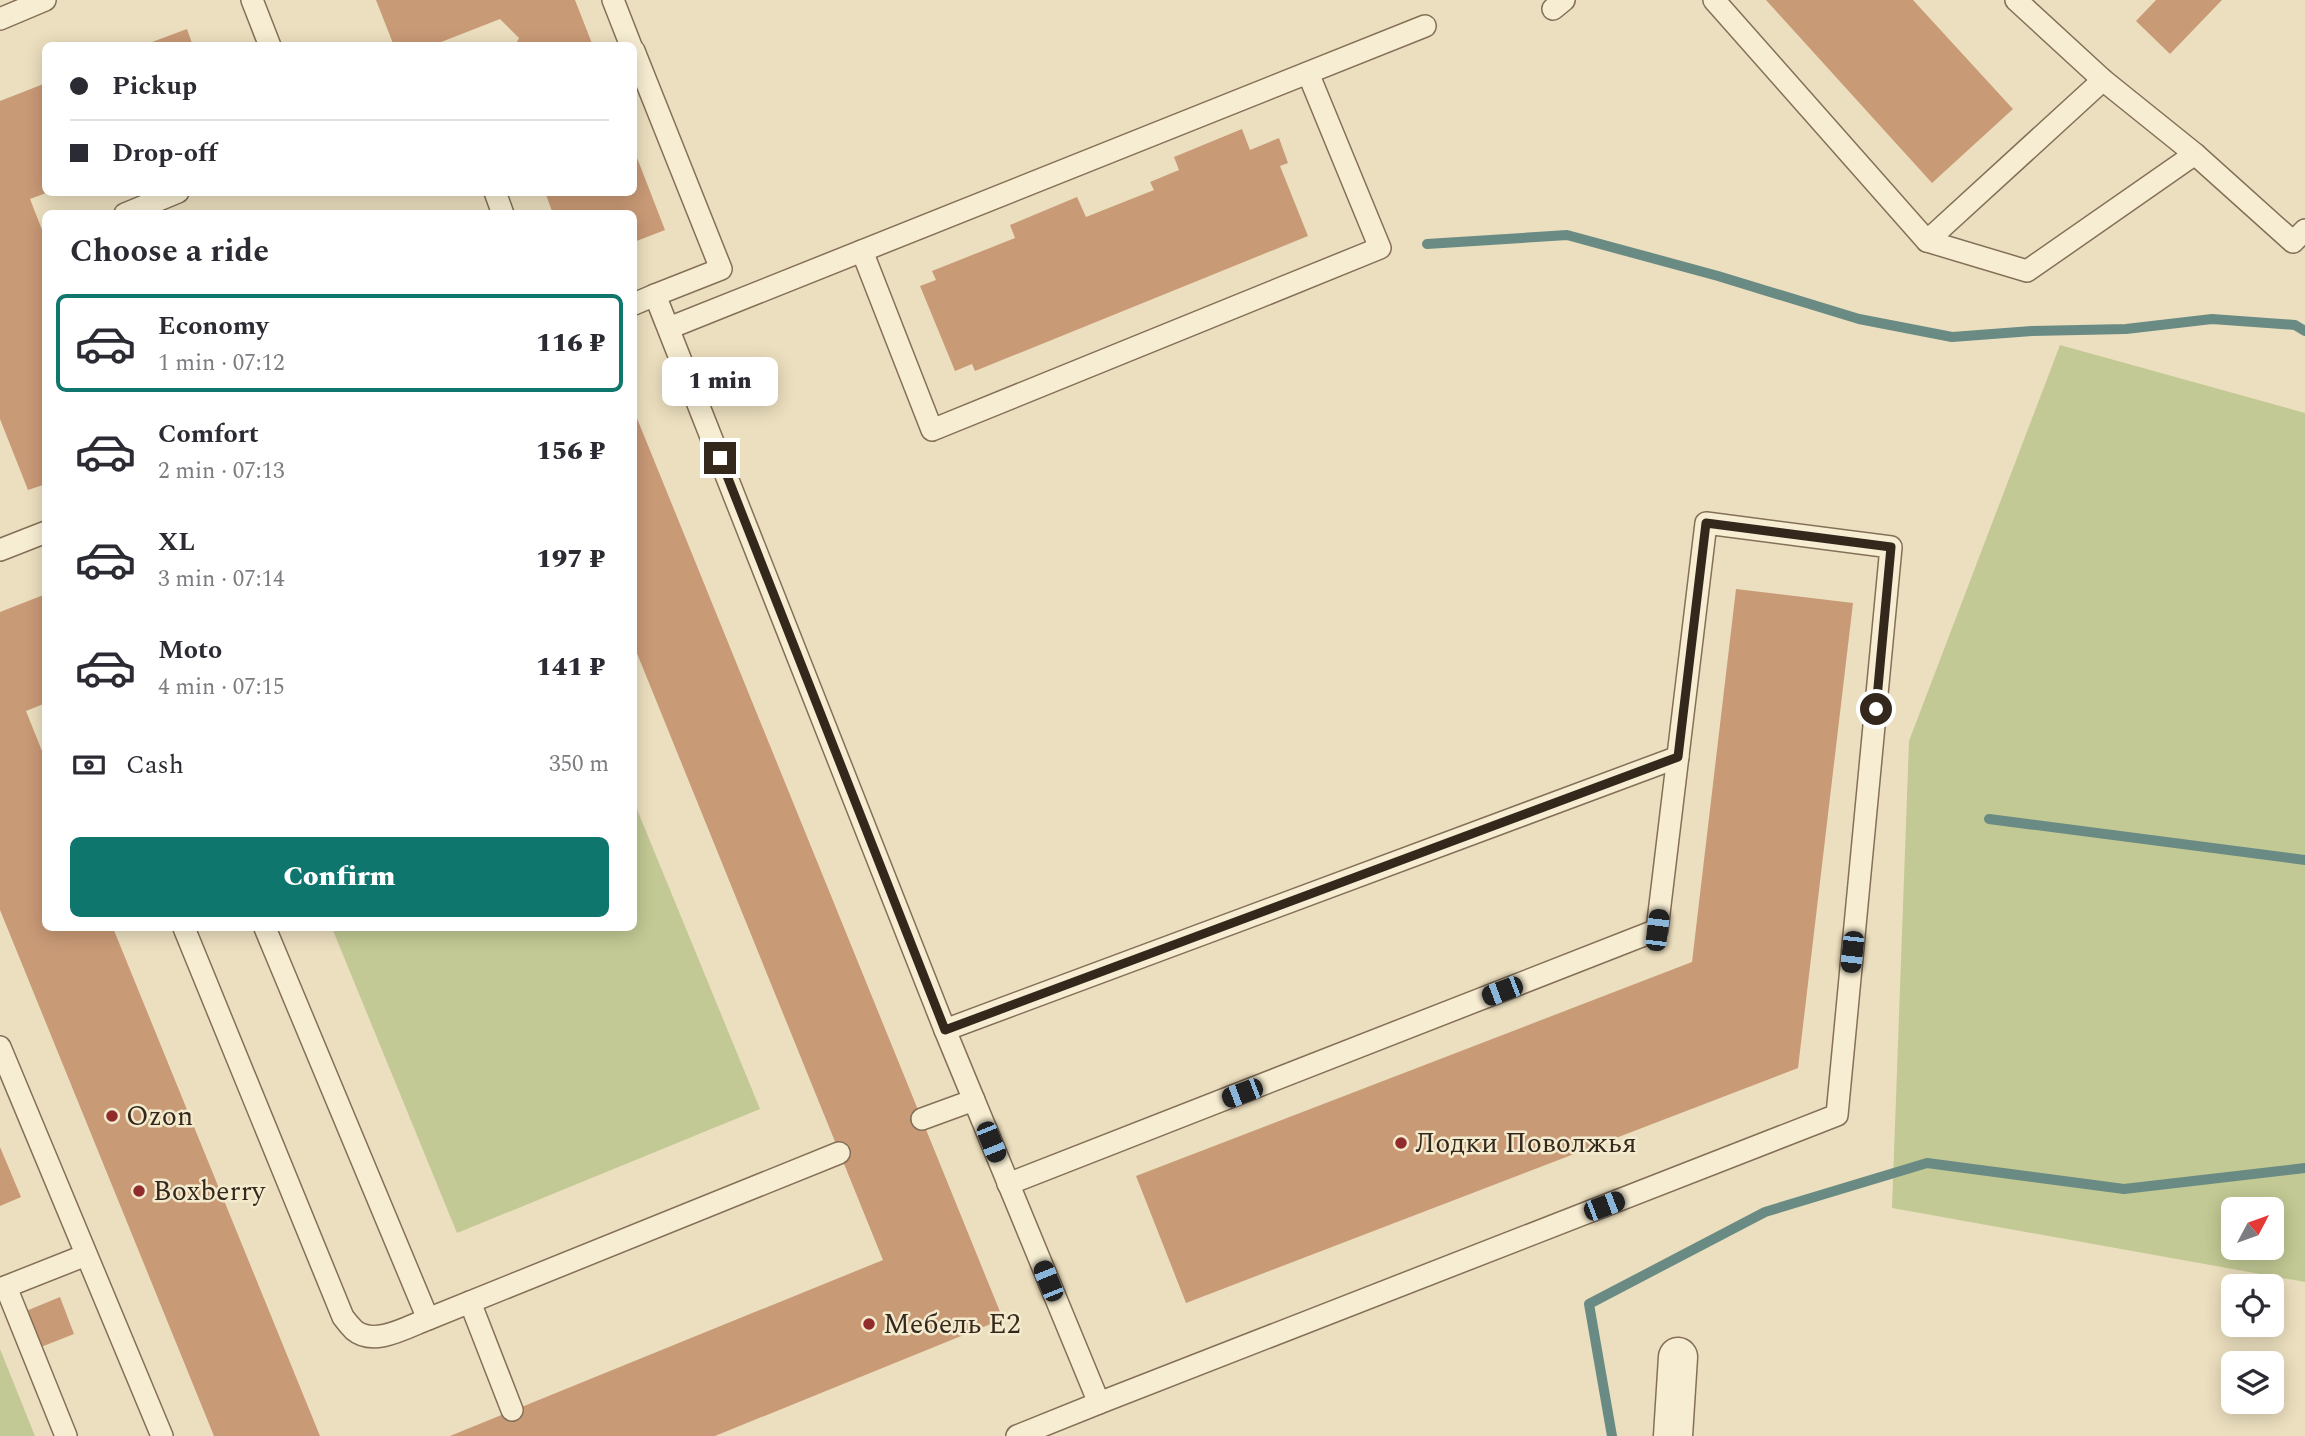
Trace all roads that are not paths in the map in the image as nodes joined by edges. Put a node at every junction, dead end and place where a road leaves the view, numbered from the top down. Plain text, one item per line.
1 (45, 0) edge
2 (252, 0) edge
3 (613, 0) edge
4 (1714, 0) edge
5 (2015, 0) edge
6 (0, 19) edge
7 (1425, 26) dead end
8 (268, 42) edge
9 (629, 42) edge
10 (637, 59) edge
11 (1308, 72) junction
12 (2103, 80) junction
13 (2195, 153) junction
14 (168, 196) edge
15 (135, 210) edge
16 (2305, 230) edge
17 (1927, 241) junction
18 (862, 251) junction
19 (655, 295) junction
20 (637, 303) edge
21 (668, 328) junction
22 (42, 534) edge
23 (0, 550) edge
24 (1678, 757) junction
25 (185, 931) edge
26 (266, 931) edge
27 (945, 1030) junction
28 (0, 1047) edge
29 (974, 1100) junction
30 (922, 1119) dead end
31 (839, 1153) dead end
32 (1008, 1184) junction
33 (86, 1255) junction
34 (3, 1288) edge
35 (470, 1302) junction
36 (428, 1319) junction
37 (1678, 1357) dead end
38 (1099, 1403) junction
39 (512, 1410) dead end
40 (66, 1436) edge
41 (162, 1436) edge
42 (1017, 1436) edge
43 (1673, 1436) edge

1 - 6 lane
2 - 8 lane
3 - 9 lane
4 - 17 lane
5 - 12 lane
7 - 11 lane
10 - 19 lane
11 - 18 lane
11 - 18 lane
12 - 13 lane
12 - 17 lane
13 - 16 lane
13 - 17 lane
14 - 15 lane
18 - 21 lane
19 - 20 lane
19 - 21 lane
21 - 27 lane
22 - 23 lane
24 - 27 lane
24 - 32 lane
24 - 38 lane
25 - 36 lane
26 - 36 lane
27 - 29 lane
28 - 33 lane
29 - 30 lane
29 - 32 lane
31 - 35 lane
32 - 38 lane
33 - 34 lane
33 - 41 lane
34 - 40 lane
35 - 36 lane
35 - 39 lane
37 - 43 street
38 - 42 lane

